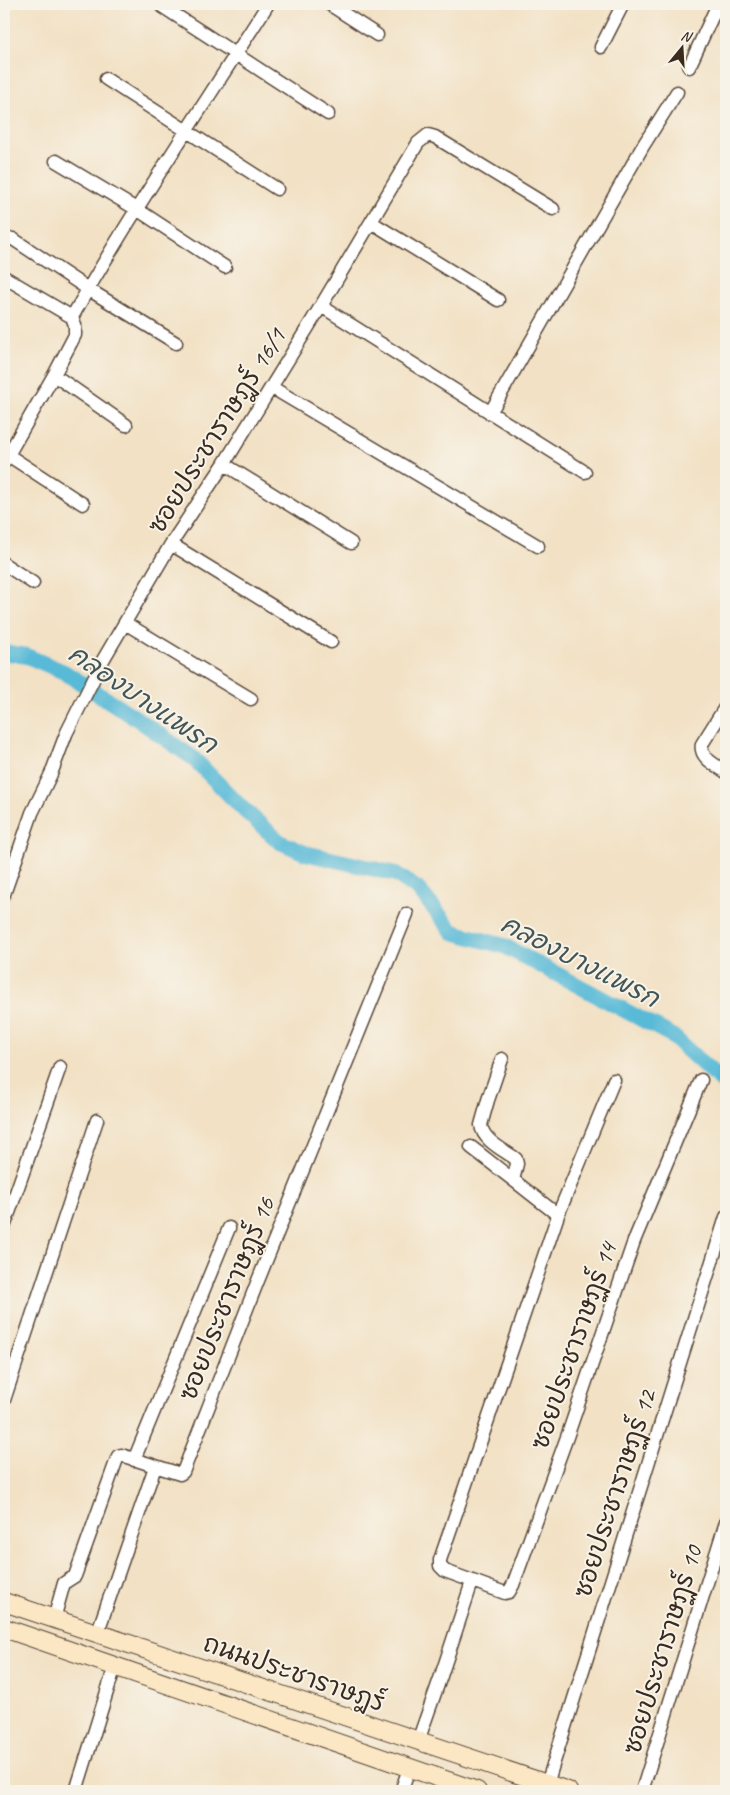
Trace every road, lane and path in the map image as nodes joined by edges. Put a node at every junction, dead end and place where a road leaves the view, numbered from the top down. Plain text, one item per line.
1 (268, 4) edge
2 (329, 4) edge
3 (623, 4) edge
4 (718, 4) edge
5 (160, 5) edge
6 (377, 35) dead end
7 (601, 47) dead end
8 (236, 54) junction
9 (689, 66) dead end
10 (106, 79) dead end
11 (677, 92) dead end
12 (328, 114) dead end
13 (185, 131) junction
14 (56, 161) dead end
15 (277, 189) dead end
16 (553, 209) dead end
17 (138, 210) junction
18 (371, 222) junction
19 (13, 239) dead end
20 (225, 267) dead end
21 (4, 277) edge
22 (88, 289) junction
23 (498, 300) dead end
24 (321, 306) junction
25 (72, 317) junction
26 (176, 343) dead end
27 (54, 375) junction
28 (271, 387) junction
29 (490, 413) junction
30 (126, 425) dead end
31 (6, 458) edge
32 (224, 464) junction
33 (585, 472) dead end
34 (82, 504) dead end
35 (352, 543) dead end
36 (171, 544) junction
37 (538, 546) dead end
38 (4, 564) edge
39 (33, 583) dead end
40 (125, 623) junction
41 (331, 642) dead end
42 (251, 700) dead end
43 (726, 706) edge
44 (726, 772) edge
45 (4, 894) edge
46 (407, 914) dead end
47 (502, 1059) dead end
48 (60, 1067) dead end
49 (614, 1080) dead end
50 (700, 1080) dead end
51 (97, 1120) dead end
52 (471, 1147) dead end
53 (513, 1180) junction
54 (558, 1215) junction
55 (726, 1217) edge
56 (4, 1227) edge
57 (229, 1228) dead end
58 (4, 1400) edge
59 (134, 1460) junction
60 (154, 1467) junction
61 (726, 1522) edge
62 (472, 1582) junction
63 (4, 1602) edge
64 (54, 1619) junction
65 (4, 1628) edge
66 (97, 1634) junction
67 (115, 1666) junction
68 (418, 1741) junction
69 (408, 1769) junction
70 (547, 1784) junction
71 (76, 1791) edge
72 (401, 1791) edge
73 (476, 1791) edge
74 (568, 1791) edge
75 (642, 1791) edge

1 - 8 street
2 - 6 street
3 - 7 street
4 - 9 street
5 - 8 street
8 - 12 street
8 - 13 street
10 - 13 street
11 - 29 street
13 - 15 street
13 - 17 street
14 - 17 street
16 - 18 street, ซอยประชาราษฎร์ 16/1
17 - 20 street
17 - 22 street
18 - 23 street
18 - 24 street, ซอยประชาราษฎร์ 16/1
19 - 22 street
21 - 25 street
22 - 25 street
22 - 26 street
24 - 28 street, ซอยประชาราษฎร์ 16/1
24 - 29 street
25 - 27 street
27 - 30 street
27 - 31 street
28 - 32 street, ซอยประชาราษฎร์ 16/1
28 - 37 street
29 - 33 street
31 - 34 street
32 - 35 street
32 - 36 street, ซอยประชาราษฎร์ 16/1
36 - 40 street, ซอยประชาราษฎร์ 16/1
36 - 41 street
38 - 39 street
40 - 42 street
40 - 45 street, ซอยประชาราษฎร์ 16/1
43 - 44 street
46 - 60 street, ซอยประชาราษฎร์ 16
47 - 53 street
48 - 56 street
49 - 54 street
50 - 62 street, ซอยประชาราษฏร์ 14
51 - 58 street
52 - 53 street
53 - 54 street
54 - 62 street, ซอยประชาราษฏร์ 14
55 - 70 street, ซอยประชาราษฏร์ 12
57 - 59 street
59 - 60 street, ซอยประชาราษฎร์ 16
59 - 64 street
60 - 66 street
61 - 75 street, ซอยประชาราษฏร์ 10
62 - 68 street
63 - 64 main road, ถนนประชาราษฎร์
64 - 66 main road, ถนนประชาราษฎร์
65 - 67 main road, ถนนประชาราษฎร์
66 - 68 main road, ถนนประชาราษฎร์
67 - 69 main road, ถนนประชาราษฎร์
67 - 71 street
68 - 70 main road, ถนนประชาราษฎร์
69 - 72 street
69 - 73 main road, ถนนประชาราษฎร์
70 - 74 main road, ถนนประชาราษฎร์

